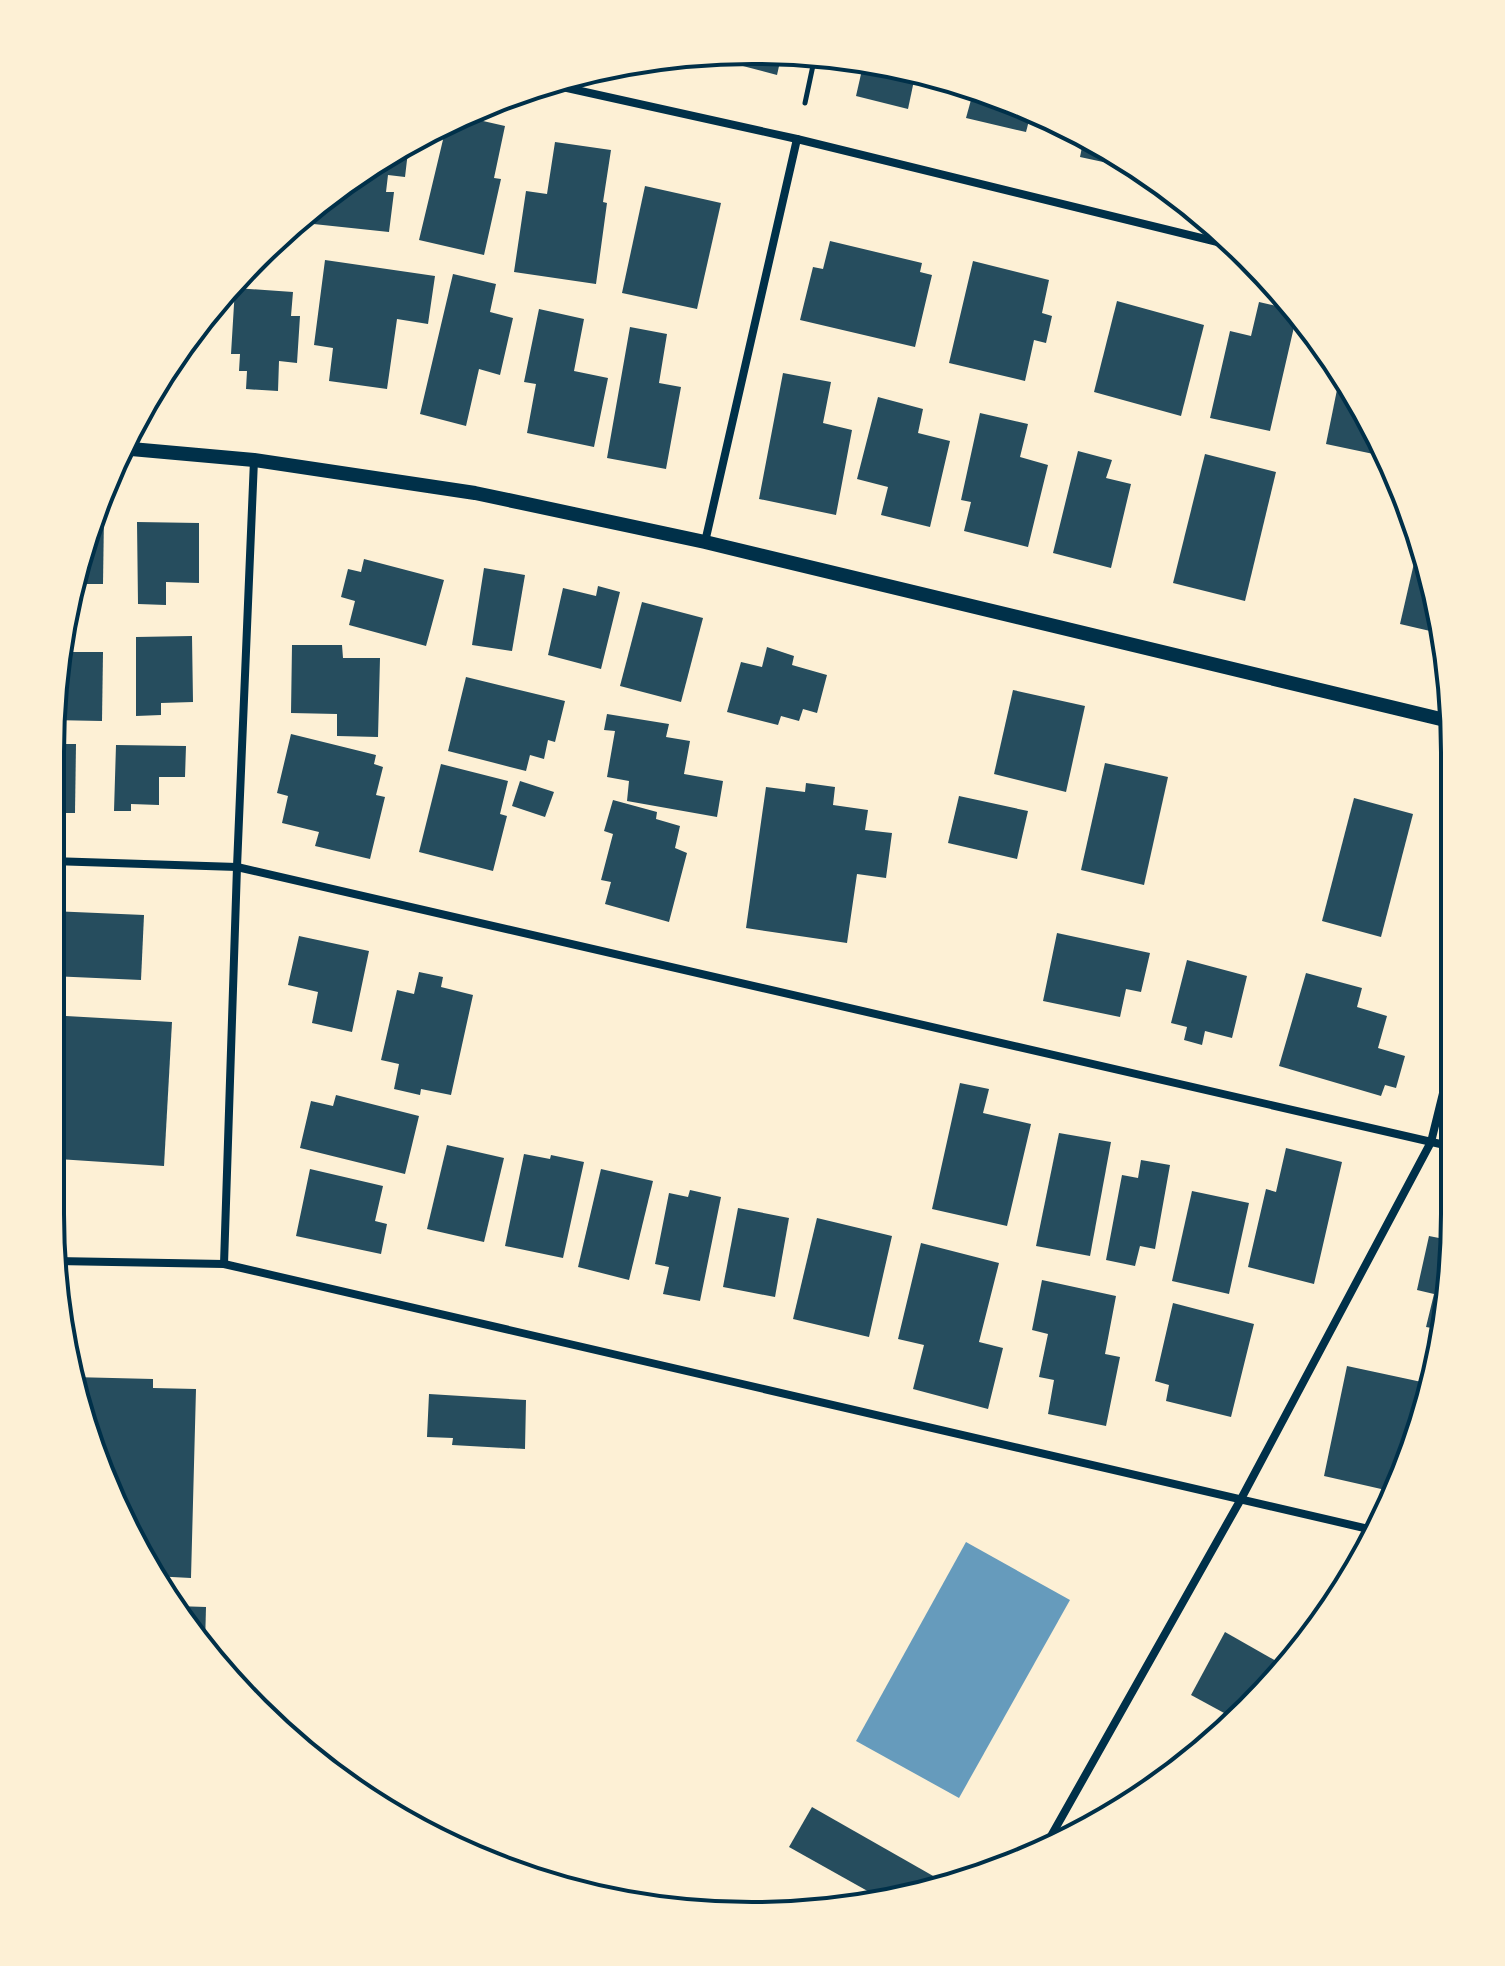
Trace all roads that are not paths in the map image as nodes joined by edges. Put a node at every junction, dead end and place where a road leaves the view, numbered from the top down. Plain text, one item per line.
1 (569, 89) edge
2 (797, 139) junction
3 (1212, 241) edge
4 (134, 449) edge
5 (254, 460) junction
6 (705, 542) junction
7 (1440, 719) edge
8 (64, 861) edge
9 (237, 867) junction
10 (1441, 1101) edge
11 (1431, 1142) junction
12 (1441, 1144) edge
13 (65, 1261) edge
14 (224, 1264) junction
15 (1241, 1499) junction
16 (1365, 1528) edge
17 (1053, 1833) edge

1 - 2 street
2 - 3 street
2 - 6 street
4 - 5 street
5 - 6 street
5 - 9 street
6 - 7 street
8 - 9 street
9 - 11 street
9 - 14 street
10 - 11 street
11 - 12 street
11 - 15 street
13 - 14 street
14 - 15 street
15 - 16 street
15 - 17 street

